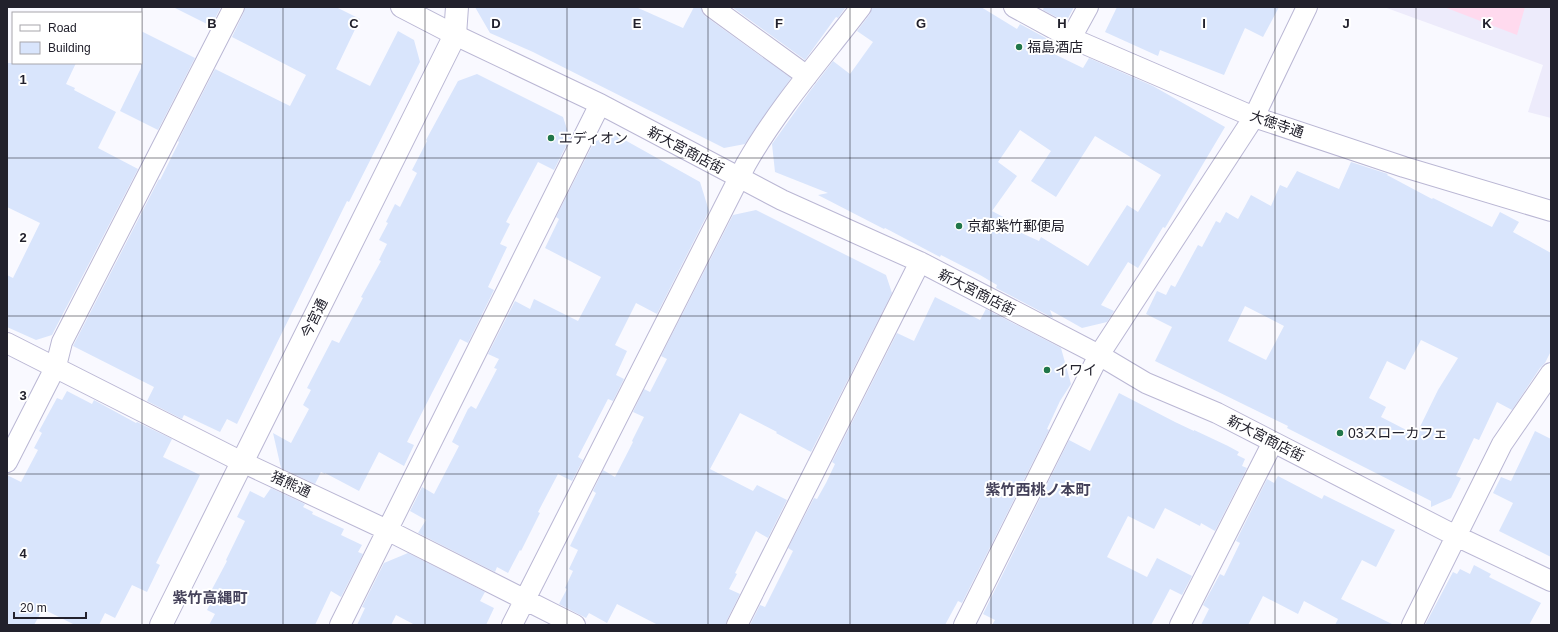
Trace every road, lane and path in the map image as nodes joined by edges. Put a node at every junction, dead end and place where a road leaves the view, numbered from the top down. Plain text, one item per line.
1 (234, 7) edge
2 (401, 7) edge
3 (457, 7) edge
4 (712, 7) edge
5 (861, 7) edge
6 (1014, 7) edge
7 (1088, 7) edge
8 (1307, 7) edge
9 (455, 35) junction
10 (1071, 38) junction
11 (807, 76) junction
12 (600, 104) junction
13 (1254, 117) junction
14 (738, 178) junction
15 (1551, 212) edge
16 (920, 262) junction
17 (7, 343) edge
18 (1099, 355) junction
19 (56, 366) junction
20 (1551, 373) edge
21 (1273, 442) junction
22 (7, 462) edge
23 (242, 462) junction
24 (388, 530) junction
25 (1456, 536) junction
26 (1551, 582) edge
27 (525, 599) junction
28 (161, 625) edge
29 (340, 625) edge
30 (512, 625) edge
31 (574, 625) edge
32 (737, 625) edge
33 (964, 625) edge
34 (1180, 625) edge
35 (1412, 625) edge

1 - 19 street
2 - 9 street, 新大宮商店街
3 - 9 street, 今宮通
4 - 11 street
5 - 11 street
6 - 10 street, 大徳寺通
7 - 10 street
8 - 13 street
9 - 12 street, 新大宮商店街
9 - 23 street, 今宮通
10 - 13 street, 大徳寺通
11 - 14 street
12 - 14 street, 新大宮商店街
12 - 24 street
13 - 15 street, 大徳寺通
13 - 18 street
14 - 16 street, 新大宮商店街
14 - 27 street
16 - 18 street, 新大宮商店街
16 - 32 street
17 - 19 street, 猪熊通
18 - 21 street, 新大宮商店街
18 - 33 street
19 - 22 street
19 - 23 street, 猪熊通
20 - 25 street
21 - 25 street, 新大宮商店街
21 - 34 street
23 - 24 street, 猪熊通
23 - 28 street, 今宮通
24 - 27 street, 猪熊通
24 - 29 street
25 - 26 street, 新大宮商店街
25 - 35 street
27 - 30 street
27 - 31 street, 猪熊通

